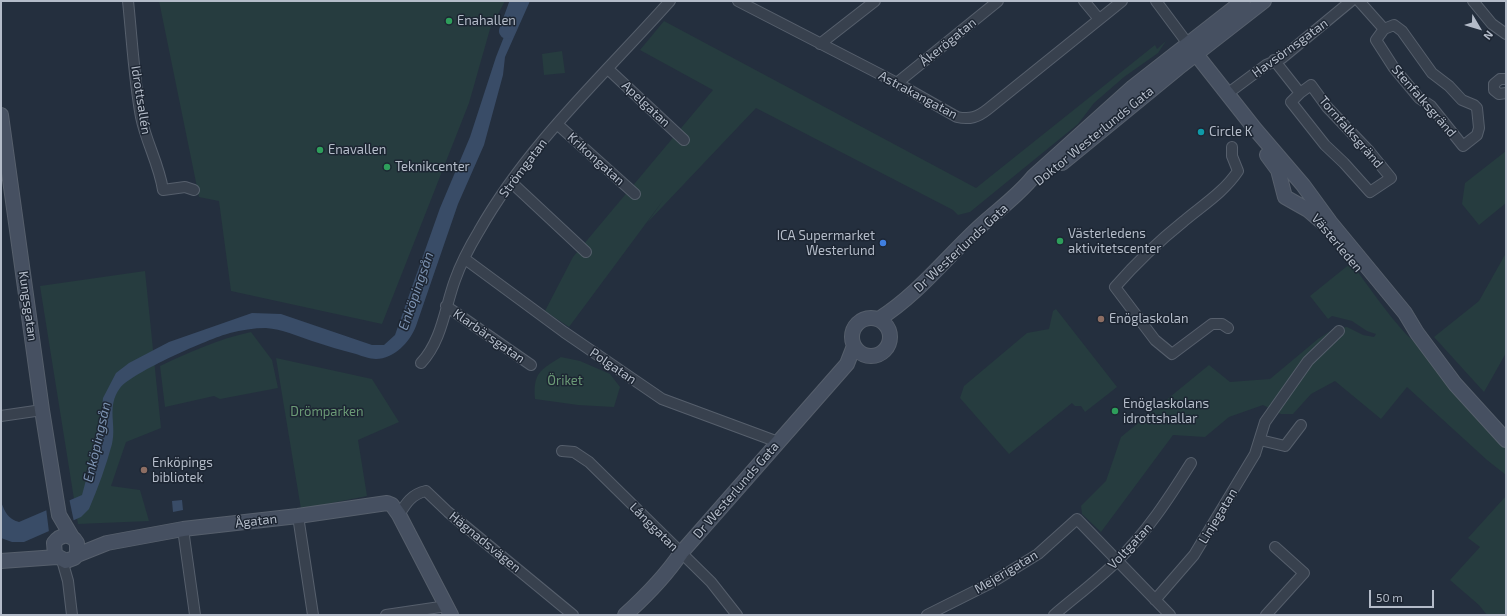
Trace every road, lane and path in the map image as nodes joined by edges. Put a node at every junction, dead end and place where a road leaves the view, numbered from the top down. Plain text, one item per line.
1 (128, 1) edge
2 (670, 1) edge
3 (875, 1) edge
4 (998, 1) edge
5 (1084, 1) edge
6 (1122, 1) edge
7 (1156, 1) edge
8 (1243, 1) edge
9 (1264, 1) edge
10 (1351, 1) edge
11 (1359, 1) edge
12 (1474, 1) edge
13 (746, 2) edge
14 (1099, 19) junction
15 (1384, 29) junction
16 (1506, 34) edge
17 (820, 44) junction
18 (1192, 49) junction
19 (1274, 60) junction
20 (608, 69) junction
21 (1506, 79) edge
22 (897, 83) junction
23 (1300, 92) junction
24 (1506, 93) edge
25 (1227, 94) junction
26 (1, 121) edge
27 (556, 124) junction
28 (1255, 129) junction
29 (684, 140) dead end
30 (1232, 147) dead end
31 (511, 182) junction
32 (194, 190) dead end
33 (1306, 190) junction
34 (1021, 192) joint
35 (635, 194) dead end
36 (1298, 204) junction
37 (586, 252) dead end
38 (465, 259) junction
39 (446, 306) junction
40 (883, 323) junction
41 (1228, 328) dead end
42 (1339, 332) dead end
43 (1417, 334) junction
44 (859, 351) junction
45 (421, 363) dead end
46 (531, 365) dead end
47 (1442, 366) junction
48 (42, 410) junction
49 (1, 416) edge
50 (1301, 425) dead end
51 (1506, 428) edge
52 (1260, 440) junction
53 (1506, 440) edge
54 (778, 442) junction
55 (562, 451) dead end
56 (1191, 463) dead end
57 (400, 515) junction
58 (298, 516) junction
59 (183, 529) junction
60 (64, 542) junction
61 (1275, 547) dead end
62 (681, 553) junction
63 (1, 561) edge
64 (1117, 562) junction
65 (1155, 600) junction
66 (449, 611) edge
67 (72, 615) edge
68 (195, 615) edge
69 (313, 615) edge
70 (386, 615) edge
71 (573, 615) edge
72 (625, 615) edge
73 (737, 615) edge
74 (927, 615) edge
75 (1054, 615) edge
76 (1170, 615) edge
77 (1266, 615) edge

1 - 32 street, Idrottsallén
2 - 20 street, Strömgatan
3 - 17 street
4 - 22 street, Åkerögatan
5 - 14 street
6 - 14 street, Astrakangatan
7 - 18 street, Västerleden
8 - 18 street, Doktor Westerlunds Gata
9 - 18 street, Doktor Westerlunds Gata
10 - 19 street, Havsörnsgatan
11 - 15 street
12 - 16 street
13 - 17 street, Astrakangatan
14 - 22 street, Astrakangatan
15 - 15 street, Stenfalksgränd
17 - 22 street, Astrakangatan
18 - 25 street, Västerleden
18 - 34 street, Doktor Westerlunds Gata
19 - 23 street, Tornfalksgränd
19 - 25 street, Havsörnsgatan
20 - 27 street, Strömgatan
20 - 29 street, Apelgatan
21 - 24 street
23 - 23 street, Tornfalksgränd
25 - 28 street, Västerleden
26 - 48 street, Kungsgatan
27 - 31 street, Strömgatan
27 - 35 street, Krikongatan
28 - 33 street, Västerleden
28 - 36 street, Västerleden
30 - 41 street
31 - 37 street
31 - 38 street, Strömgatan
33 - 36 street
33 - 43 street, Västerleden
34 - 40 street, Dr Westerlunds Gata
36 - 43 street, Västerleden
38 - 39 street, Strömgatan
38 - 54 street, Polgatan
39 - 45 street, Strömgatan
39 - 46 street, Klarbärsgatan
40 - 44 street, Dr Westerlunds Gata
40 - 44 street
42 - 52 street, Linjegatan
43 - 47 street, Västerleden
44 - 54 street, Dr Westerlunds Gata
47 - 51 street, Västerleden
47 - 53 street, Västerleden
48 - 49 street
48 - 60 street, Kungsgatan
50 - 52 street
52 - 65 street, Linjegatan
54 - 62 street, Dr Westerlunds Gata
55 - 62 street, Långgatan
56 - 64 street, Voltgatan
57 - 58 street, Ågatan
57 - 66 street
57 - 71 street, Hägnadsvägen
58 - 59 street, Ågatan
58 - 69 street
59 - 60 street, Ågatan
59 - 68 street
60 - 63 street, Ågatan
60 - 67 street
61 - 77 street
62 - 72 street, Dr Westerlunds Gata
62 - 73 street, Långgatan
64 - 65 street
64 - 74 street, Mejerigatan
64 - 75 street, Voltgatan
65 - 76 street
66 - 70 street

